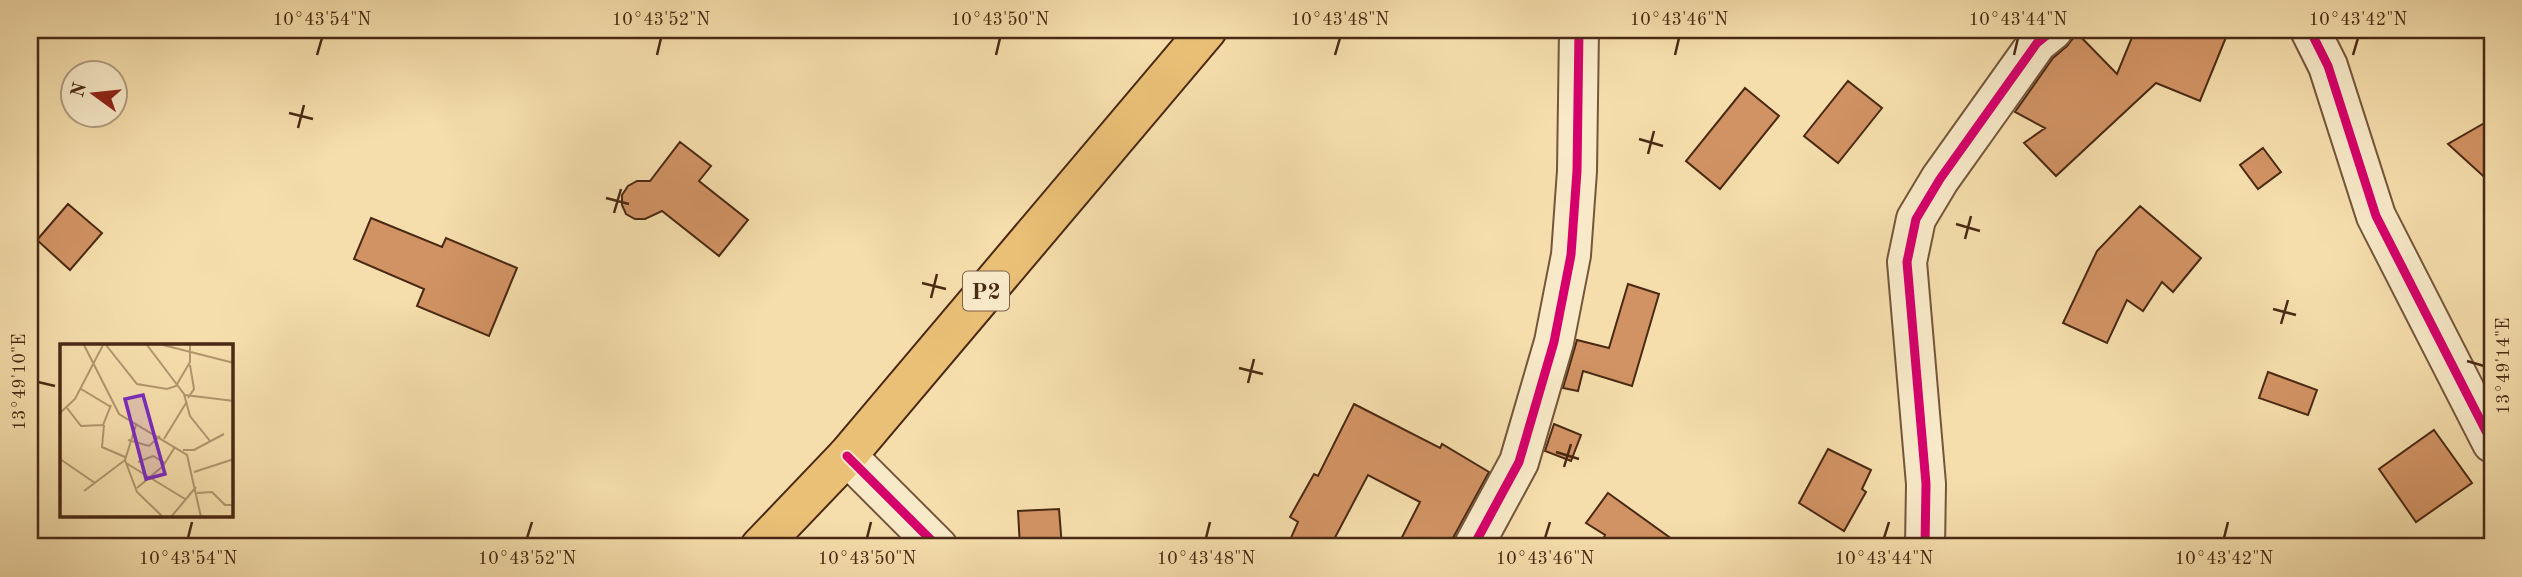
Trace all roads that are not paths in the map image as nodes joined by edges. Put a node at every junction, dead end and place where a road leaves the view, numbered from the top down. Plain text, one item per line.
1 (1207, 30) edge
2 (1579, 30) edge
3 (2053, 30) edge
4 (2310, 30) edge
5 (2492, 443) edge
6 (847, 456) junction
7 (760, 547) edge
8 (938, 547) edge
9 (1474, 547) edge
10 (1925, 547) edge

1 - 6 main road, P2
2 - 9 street
3 - 10 street
4 - 5 street
6 - 7 main road, P2
6 - 8 street

